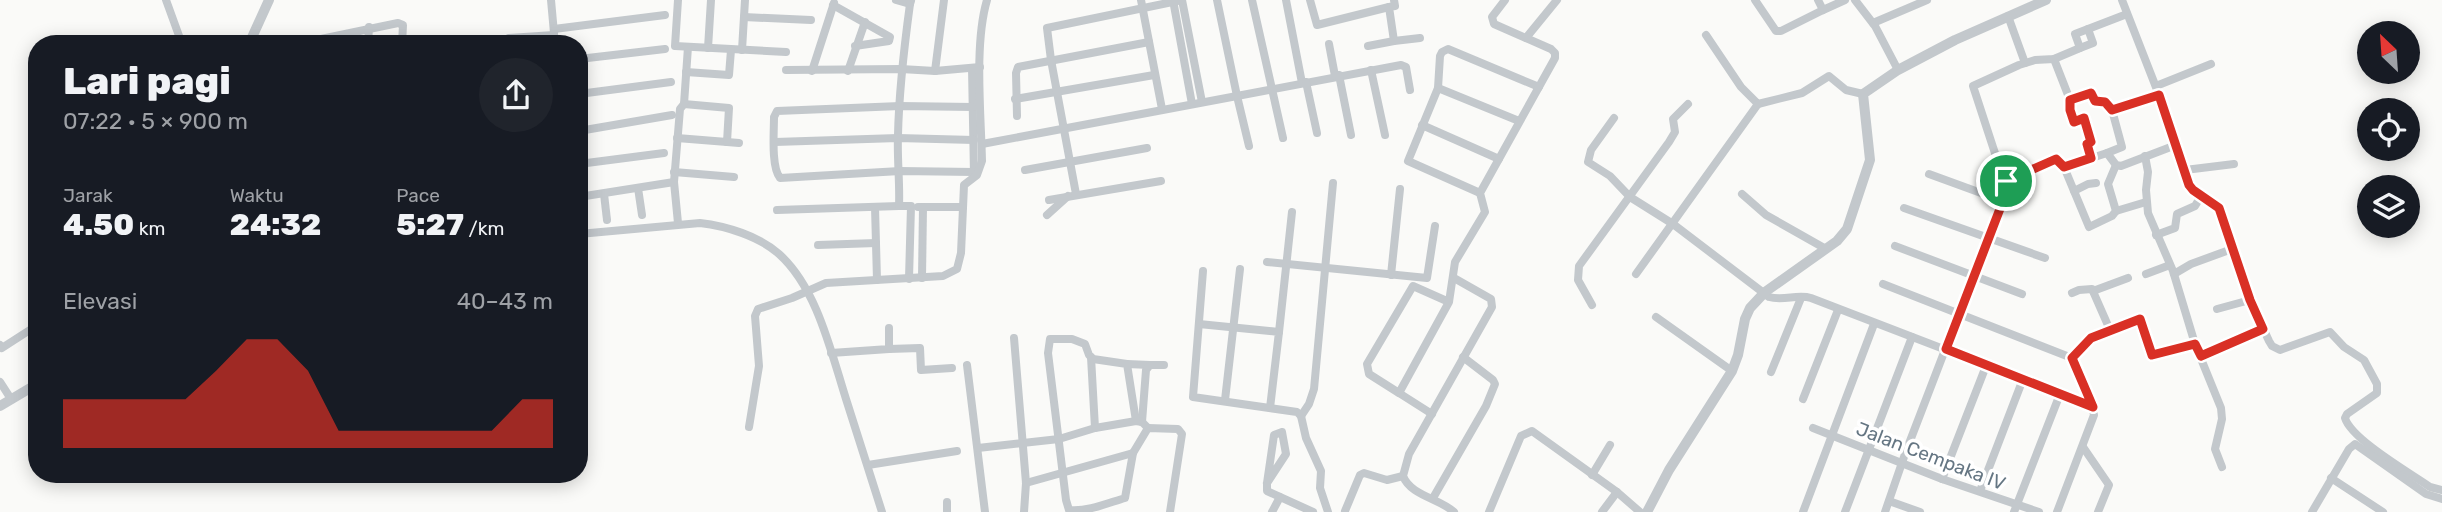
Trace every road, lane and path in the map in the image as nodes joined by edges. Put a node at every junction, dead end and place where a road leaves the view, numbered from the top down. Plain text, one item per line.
1 (166, 0) edge
2 (269, 0) edge
3 (551, 0) edge
4 (678, 0) edge
5 (710, 0) edge
6 (745, 0) edge
7 (896, 0) edge
8 (944, 0) edge
9 (987, 0) edge
10 (1217, 0) edge
11 (1252, 0) edge
12 (1286, 0) edge
13 (1310, 0) edge
14 (1505, 0) edge
15 (1557, 0) edge
16 (1818, 0) edge
17 (1845, 0) edge
18 (1855, 0) edge
19 (1927, 0) edge
20 (2046, 0) edge
21 (2122, 0) edge
22 (1178, 1) edge
23 (1758, 1) edge
24 (834, 2) edge
25 (911, 2) edge
26 (2033, 3) edge
27 (1141, 4) edge
28 (1392, 4) edge
29 (1823, 10) junction
30 (2127, 14) junction
31 (665, 15) dead end
32 (2008, 16) junction
33 (744, 17) junction
34 (811, 20) dead end
35 (865, 22) junction
36 (1873, 23) junction
37 (369, 27) junction
38 (2088, 29) junction
39 (337, 34) joint
40 (179, 35) edge
41 (253, 35) edge
42 (333, 35) edge
43 (369, 35) edge
44 (402, 35) edge
45 (555, 35) edge
46 (560, 35) edge
47 (1706, 35) dead end
48 (1420, 37) dead end
49 (1526, 38) junction
50 (890, 39) junction
51 (1394, 41) junction
52 (1149, 42) junction
53 (904, 44) junction
54 (1329, 44) dead end
55 (855, 46) junction
56 (1368, 46) dead end
57 (688, 47) junction
58 (708, 48) junction
59 (2080, 48) junction
60 (665, 49) dead end
61 (731, 50) junction
62 (742, 50) junction
63 (786, 52) dead end
64 (588, 58) edge
65 (2054, 59) junction
66 (1051, 60) junction
67 (2025, 63) junction
68 (2211, 64) dead end
69 (976, 68) junction
70 (901, 69) junction
71 (786, 70) dead end
72 (1371, 70) junction
73 (1898, 70) junction
74 (812, 71) junction
75 (848, 71) junction
76 (935, 71) junction
77 (686, 72) junction
78 (1154, 75) junction
79 (1337, 76) junction
80 (671, 82) dead end
81 (1304, 83) junction
82 (1539, 87) junction
83 (1438, 88) junction
84 (1273, 89) junction
85 (1410, 90) dead end
86 (1058, 91) junction
87 (2157, 91) junction
88 (588, 93) edge
89 (1863, 94) junction
90 (1237, 96) junction
91 (1015, 99) junction
92 (2070, 100) junction
93 (1202, 102) junction
94 (684, 104) junction
95 (1192, 104) junction
96 (1688, 104) dead end
97 (1758, 104) junction
98 (900, 106) junction
99 (973, 107) junction
100 (1162, 109) junction
101 (2112, 110) junction
102 (672, 115) dead end
103 (1017, 116) dead end
104 (1614, 118) dead end
105 (1519, 121) junction
106 (1422, 125) junction
107 (1064, 128) junction
108 (588, 129) edge
109 (1317, 133) dead end
110 (1351, 135) dead end
111 (1385, 135) dead end
112 (677, 138) junction
113 (898, 138) junction
114 (1283, 138) dead end
115 (727, 142) junction
116 (775, 142) junction
117 (978, 142) junction
118 (740, 143) dead end
119 (2176, 145) junction
120 (1249, 146) dead end
121 (1147, 148) dead end
122 (664, 153) dead end
123 (2107, 153) junction
124 (2145, 156) junction
125 (2091, 158) junction
126 (1499, 159) junction
127 (588, 163) edge
128 (1070, 163) junction
129 (2234, 164) dead end
130 (2116, 165) junction
131 (2064, 167) junction
132 (1025, 170) dead end
133 (2185, 170) junction
134 (900, 171) junction
135 (674, 172) junction
136 (1929, 174) dead end
137 (974, 175) junction
138 (734, 177) dead end
139 (1161, 181) dead end
140 (2006, 181) junction
141 (674, 182) junction
142 (1333, 183) dead end
143 (2096, 183) dead end
144 (638, 188) junction
145 (1400, 190) dead end
146 (2074, 191) junction
147 (1480, 193) junction
148 (604, 194) junction
149 (1742, 194) dead end
150 (1072, 195) junction
151 (588, 196) edge
152 (2201, 196) junction
153 (1630, 197) junction
154 (1049, 200) dead end
155 (2003, 201) junction
156 (2147, 202) junction
157 (899, 206) junction
158 (911, 206) junction
159 (875, 207) junction
160 (923, 207) junction
161 (963, 207) junction
162 (1904, 208) dead end
163 (777, 211) dead end
164 (2116, 211) junction
165 (1292, 212) dead end
166 (642, 215) dead end
167 (1047, 215) dead end
168 (607, 220) dead end
169 (678, 223) junction
170 (1673, 224) junction
171 (1435, 226) dead end
172 (588, 233) edge
173 (2156, 235) junction
174 (1988, 238) junction
175 (876, 243) junction
176 (818, 245) dead end
177 (1895, 246) dead end
178 (1826, 249) junction
179 (2232, 249) junction
180 (2045, 258) dead end
181 (1267, 262) dead end
182 (1287, 265) junction
183 (2170, 265) junction
184 (1240, 269) dead end
185 (1326, 270) junction
186 (1203, 271) dead end
187 (1636, 274) dead end
188 (2146, 274) dead end
189 (2174, 274) junction
190 (1391, 275) junction
191 (1975, 277) junction
192 (922, 278) junction
193 (1454, 278) junction
194 (2127, 278) dead end
195 (909, 279) junction
196 (877, 280) junction
197 (1883, 284) dead end
198 (806, 290) junction
199 (2093, 291) junction
200 (1765, 292) junction
201 (2072, 293) dead end
202 (2022, 294) dead end
203 (1801, 298) junction
204 (2250, 300) junction
205 (1449, 302) junction
206 (1592, 305) dead end
207 (2217, 309) dead end
208 (1838, 310) junction
209 (1961, 313) junction
210 (1656, 317) dead end
211 (1199, 324) junction
212 (1874, 324) junction
213 (1235, 326) junction
214 (889, 328) dead end
215 (2263, 329) junction
216 (2110, 330) junction
217 (28, 331) edge
218 (1279, 332) junction
219 (1912, 337) junction
220 (1014, 338) dead end
221 (2195, 344) junction
222 (0, 345) edge
223 (889, 349) junction
224 (1946, 349) junction
225 (831, 353) junction
226 (2201, 356) junction
227 (1091, 357) junction
228 (1464, 357) junction
229 (2072, 358) junction
230 (1127, 364) junction
231 (967, 365) dead end
232 (1150, 365) junction
233 (1164, 365) dead end
234 (1986, 366) junction
235 (952, 368) dead end
236 (1732, 371) junction
237 (1771, 372) dead end
238 (2023, 379) junction
239 (0, 382) edge
240 (28, 389) edge
241 (1399, 393) junction
242 (2060, 394) junction
243 (11, 399) junction
244 (1803, 399) dead end
245 (1225, 400) junction
246 (0, 406) edge
247 (2093, 407) junction
248 (1270, 408) junction
249 (1432, 414) junction
250 (1301, 416) junction
251 (1142, 424) junction
252 (749, 427) dead end
253 (1095, 428) junction
254 (1813, 428) dead end
255 (1832, 435) junction
256 (1059, 439) junction
257 (1021, 443) junction
258 (1610, 445) dead end
259 (2083, 447) junction
260 (978, 448) junction
261 (1869, 449) junction
262 (957, 451) dead end
263 (1133, 453) junction
264 (1902, 462) junction
265 (867, 465) junction
266 (2222, 467) dead end
267 (1064, 473) junction
268 (1592, 475) junction
269 (1403, 476) junction
270 (2331, 478) junction
271 (1942, 479) junction
272 (1026, 483) junction
273 (1267, 483) junction
274 (2442, 490) edge
275 (1980, 491) junction
276 (1616, 492) junction
277 (1280, 497) junction
278 (1433, 498) junction
279 (2442, 499) edge
280 (1889, 501) junction
281 (947, 502) dead end
282 (2016, 508) edge
283 (1067, 509) edge
284 (1345, 511) edge
285 (2314, 511) edge
286 (882, 512) edge
287 (947, 512) edge
288 (985, 512) edge
289 (1024, 512) edge
290 (1170, 512) edge
291 (1272, 512) edge
292 (1313, 512) edge
293 (1328, 512) edge
294 (1454, 512) edge
295 (1489, 512) edge
296 (1602, 512) edge
297 (1640, 512) edge
298 (1647, 512) edge
299 (1803, 512) edge
300 (1845, 512) edge
301 (1885, 512) edge
302 (1920, 512) edge
303 (2039, 512) edge
304 (2057, 512) edge
305 (2098, 512) edge
306 (2383, 512) edge

1 - 40 street
2 - 41 street
3 - 45 street
4 - 57 street
5 - 58 street
6 - 33 street
7 - 25 street
8 - 76 street
9 - 69 street
10 - 90 street
11 - 84 street
12 - 81 street
13 - 28 street
14 - 49 street
15 - 49 street
16 - 29 street
17 - 29 street
18 - 36 street
19 - 36 street
20 - 26 street
21 - 30 street
22 - 27 street
22 - 93 street
22 - 95 street
23 - 29 street
24 - 35 street
24 - 74 street
25 - 53 street
26 - 32 street
27 - 52 street
27 - 66 street
28 - 51 street
30 - 38 street
30 - 87 street
31 - 46 street
32 - 67 street
32 - 73 street
33 - 34 street
33 - 62 street
35 - 50 street
35 - 55 street
36 - 73 street
37 - 39 street
37 - 43 street
37 - 44 street
38 - 59 street
38 - 59 street
39 - 42 street
47 - 97 street
48 - 51 street
49 - 82 street
50 - 53 street
50 - 55 street
51 - 56 street
52 - 66 street
52 - 78 street
53 - 70 street
54 - 79 street
55 - 75 street
57 - 58 street
57 - 77 street
58 - 61 street
59 - 65 street
60 - 64 street
61 - 62 street
61 - 77 street
62 - 63 street
65 - 67 street
65 - 92 street
66 - 86 street
66 - 91 street
67 - 140 street
68 - 87 street
69 - 76 street
69 - 99 street
69 - 117 street
70 - 75 street
70 - 76 street
70 - 98 street
71 - 74 street
72 - 79 street
72 - 85 street
72 - 111 street
73 - 89 street
74 - 75 street
77 - 94 street
78 - 86 street
78 - 100 street
79 - 81 street
79 - 110 street
80 - 88 street
81 - 84 street
81 - 109 street
82 - 83 street
82 - 105 street
83 - 105 street
83 - 106 street
84 - 90 street
84 - 114 street
86 - 91 street
86 - 107 street
87 - 101 street
87 - 119 street
89 - 97 street
89 - 178 street
90 - 93 street
90 - 120 street
91 - 103 street
92 - 101 street
92 - 125 street
93 - 95 street
94 - 112 street
94 - 115 street
95 - 100 street
96 - 153 street
97 - 170 street
98 - 99 street
98 - 113 street
98 - 116 street
99 - 117 street
100 - 107 street
101 - 123 street
102 - 108 street
104 - 153 street
105 - 126 street
106 - 126 street
106 - 147 street
107 - 117 street
107 - 128 street
112 - 115 street
112 - 135 street
113 - 116 street
113 - 117 street
113 - 134 street
115 - 118 street
116 - 134 street
117 - 137 street
119 - 124 street
119 - 133 street
121 - 128 street
122 - 127 street
123 - 125 street
123 - 130 street
124 - 130 street
124 - 156 street
125 - 131 street
126 - 147 street
128 - 132 street
128 - 150 street
129 - 133 street
130 - 164 street
131 - 140 street
131 - 146 street
133 - 152 street
134 - 137 street
134 - 157 street
135 - 138 street
135 - 141 street
136 - 155 street
137 - 161 street
139 - 150 street
140 - 155 street
141 - 144 street
141 - 169 street
142 - 185 street
143 - 146 street
144 - 148 street
144 - 166 street
145 - 190 street
146 - 164 street
147 - 193 street
148 - 151 street
148 - 168 street
149 - 178 street
150 - 154 street
150 - 167 street
152 - 173 street
152 - 179 street
153 - 170 street
153 - 206 street
155 - 174 street
156 - 164 street
156 - 173 street
157 - 158 street
157 - 159 street
158 - 160 street
158 - 195 street
159 - 163 street
159 - 175 street
160 - 161 street
160 - 192 street
161 - 192 street
162 - 174 street
165 - 182 street
169 - 172 street
169 - 198 street
170 - 187 street
170 - 200 street
171 - 190 street
173 - 183 street
174 - 180 street
174 - 191 street
175 - 176 street
175 - 196 street
177 - 191 street
178 - 200 street
179 - 189 street
179 - 204 street
181 - 182 street
182 - 185 street
182 - 218 street
183 - 188 street
183 - 189 street
184 - 213 street
185 - 190 street
185 - 250 street
186 - 211 street
189 - 221 street
191 - 202 street
191 - 209 street
192 - 195 street
193 - 205 street
193 - 228 street
194 - 199 street
195 - 196 street
196 - 198 street
197 - 209 street
198 - 225 street
198 - 252 street
199 - 201 street
199 - 216 street
200 - 203 street
200 - 236 street
203 - 208 street
203 - 237 street
204 - 207 street
204 - 215 street
205 - 241 street
205 - 241 street
208 - 212 street
208 - 244 street
209 - 224 street
209 - 229 street
210 - 236 street
211 - 213 street
211 - 245 street
212 - 219 street
212 - 255 street
213 - 218 street
213 - 245 street
214 - 223 street
215 - 226 street
215 - 274 street
216 - 221 street
216 - 229 street
217 - 222 street
218 - 248 street
219 - 224 street
219 - 261 street
220 - 257 street
221 - 226 street
223 - 225 street
223 - 235 street
224 - 234 street
224 - 264 street
225 - 265 street
226 - 266 street
227 - 230 street
227 - 253 street
227 - 256 street
228 - 249 street
228 - 278 street
229 - 247 street
230 - 232 street
230 - 251 street
231 - 260 street
232 - 233 street
232 - 251 street
234 - 238 street
234 - 271 street
236 - 298 street
238 - 242 street
238 - 275 street
239 - 243 street
240 - 243 street
241 - 249 street
242 - 247 street
242 - 282 street
243 - 246 street
245 - 248 street
247 - 259 street
248 - 250 street
249 - 269 street
250 - 293 street
251 - 253 street
251 - 263 street
251 - 290 street
253 - 256 street
254 - 255 street, Jalan Cempaka IV
255 - 261 street, Jalan Cempaka IV
255 - 299 street
256 - 257 street
256 - 267 street
257 - 260 street
257 - 272 street
258 - 268 street
259 - 304 street
259 - 305 street
260 - 288 street
261 - 264 street, Jalan Cempaka IV
261 - 300 street
262 - 265 street
263 - 267 street
263 - 283 street
264 - 271 street, Jalan Cempaka IV
264 - 280 street
265 - 286 street
267 - 272 street
267 - 283 street
268 - 276 street
268 - 295 street
269 - 278 street
269 - 284 street
270 - 279 street
270 - 285 street
270 - 306 street
271 - 275 street, Jalan Cempaka IV
272 - 289 street
273 - 273 street
273 - 277 street
275 - 282 street, Jalan Cempaka IV
276 - 296 street
276 - 297 street
277 - 291 street
277 - 292 street
278 - 294 street
280 - 301 street
280 - 302 street
281 - 287 street
282 - 303 street, Jalan Cempaka IV

